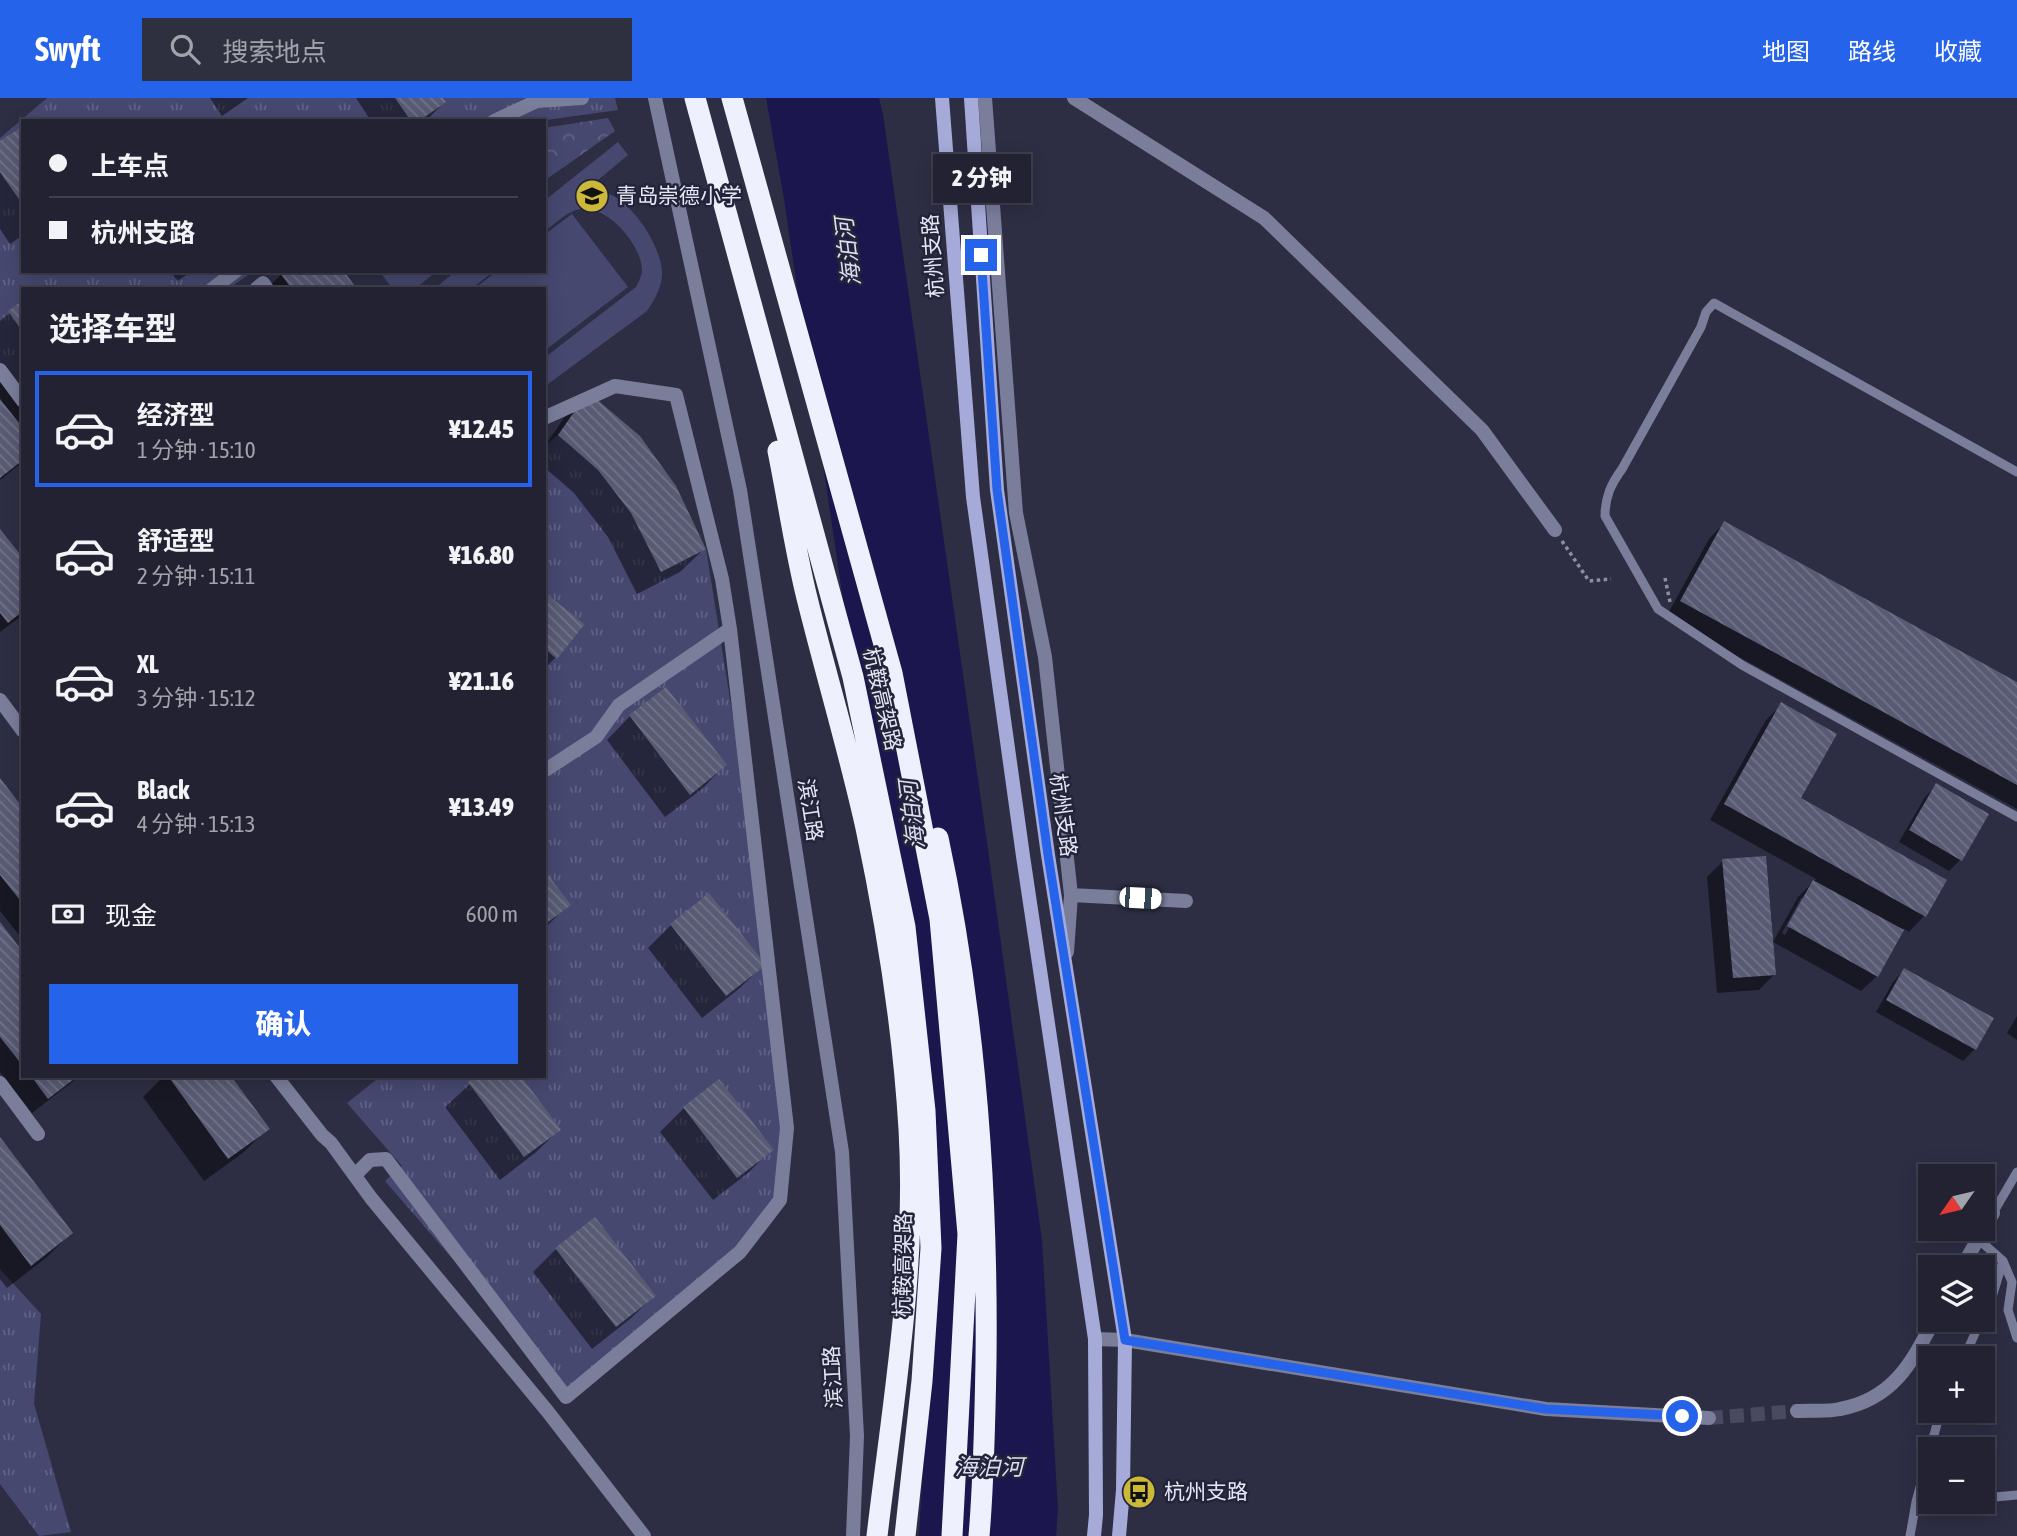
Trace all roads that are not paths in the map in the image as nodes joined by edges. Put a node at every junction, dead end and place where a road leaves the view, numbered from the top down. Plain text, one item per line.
1 (582, 98) edge
2 (655, 98) edge
3 (695, 98) edge
4 (732, 98) edge
5 (942, 98) edge
6 (971, 98) edge
7 (985, 98) edge
8 (1074, 98) edge
9 (499, 119) edge
10 (233, 273) edge
11 (215, 287) edge
12 (747, 291) junction
13 (0, 370) edge
14 (21, 398) edge
15 (546, 417) edge
16 (2017, 472) edge
17 (1555, 530) road end
18 (879, 628) junction
19 (730, 629) junction
20 (0, 700) edge
21 (21, 729) edge
22 (546, 770) edge
23 (2017, 817) edge
24 (1071, 895) junction
25 (1186, 901) dead end
26 (1066, 968) junction
27 (278, 1078) edge
28 (0, 1083) edge
29 (38, 1134) dead end
30 (2017, 1172) edge
31 (355, 1175) junction
32 (2007, 1189) junction
33 (2017, 1196) edge
34 (1995, 1210) edge
35 (1980, 1241) edge
36 (2003, 1261) junction
37 (1995, 1287) edge
38 (1928, 1332) edge
39 (2017, 1338) edge
40 (1095, 1339) junction
41 (1125, 1340) junction
42 (1797, 1411) tunnel mouth
43 (1709, 1418) tunnel mouth
44 (1918, 1494) edge
45 (2017, 1495) edge
46 (1995, 1497) edge
47 (1916, 1502) joint
48 (645, 1536) edge
49 (853, 1536) edge
50 (877, 1536) edge
51 (905, 1536) edge
52 (952, 1536) edge
53 (979, 1536) edge
54 (1094, 1536) edge
55 (1119, 1536) edge
56 (1910, 1536) edge

1 - 9 street
2 - 49 street, 滨江路
3 - 12 highway, 杭鞍高架路
4 - 18 highway, 杭鞍高架路
5 - 40 main road, 杭州支路
6 - 26 main road, 杭州支路
7 - 24 street
8 - 17 street
10 - 11 street
12 - 50 highway
12 - 51 highway, 杭鞍高架路
13 - 14 street
15 - 19 street
16 - 23 lane
18 - 52 highway, 杭鞍高架路
18 - 53 highway
19 - 22 street
19 - 31 street
20 - 21 street
24 - 25 street
24 - 26 street
26 - 41 main road, 杭州支路
27 - 31 street
28 - 29 street
30 - 32 lane
31 - 48 street
32 - 33 lane
32 - 34 lane
35 - 36 lane
36 - 37 lane
36 - 39 lane
38 - 42 street
40 - 41 street
40 - 54 main road, 杭州支路
41 - 43 street
41 - 55 main road, 杭州支路
44 - 47 lane
45 - 46 lane
47 - 56 lane

